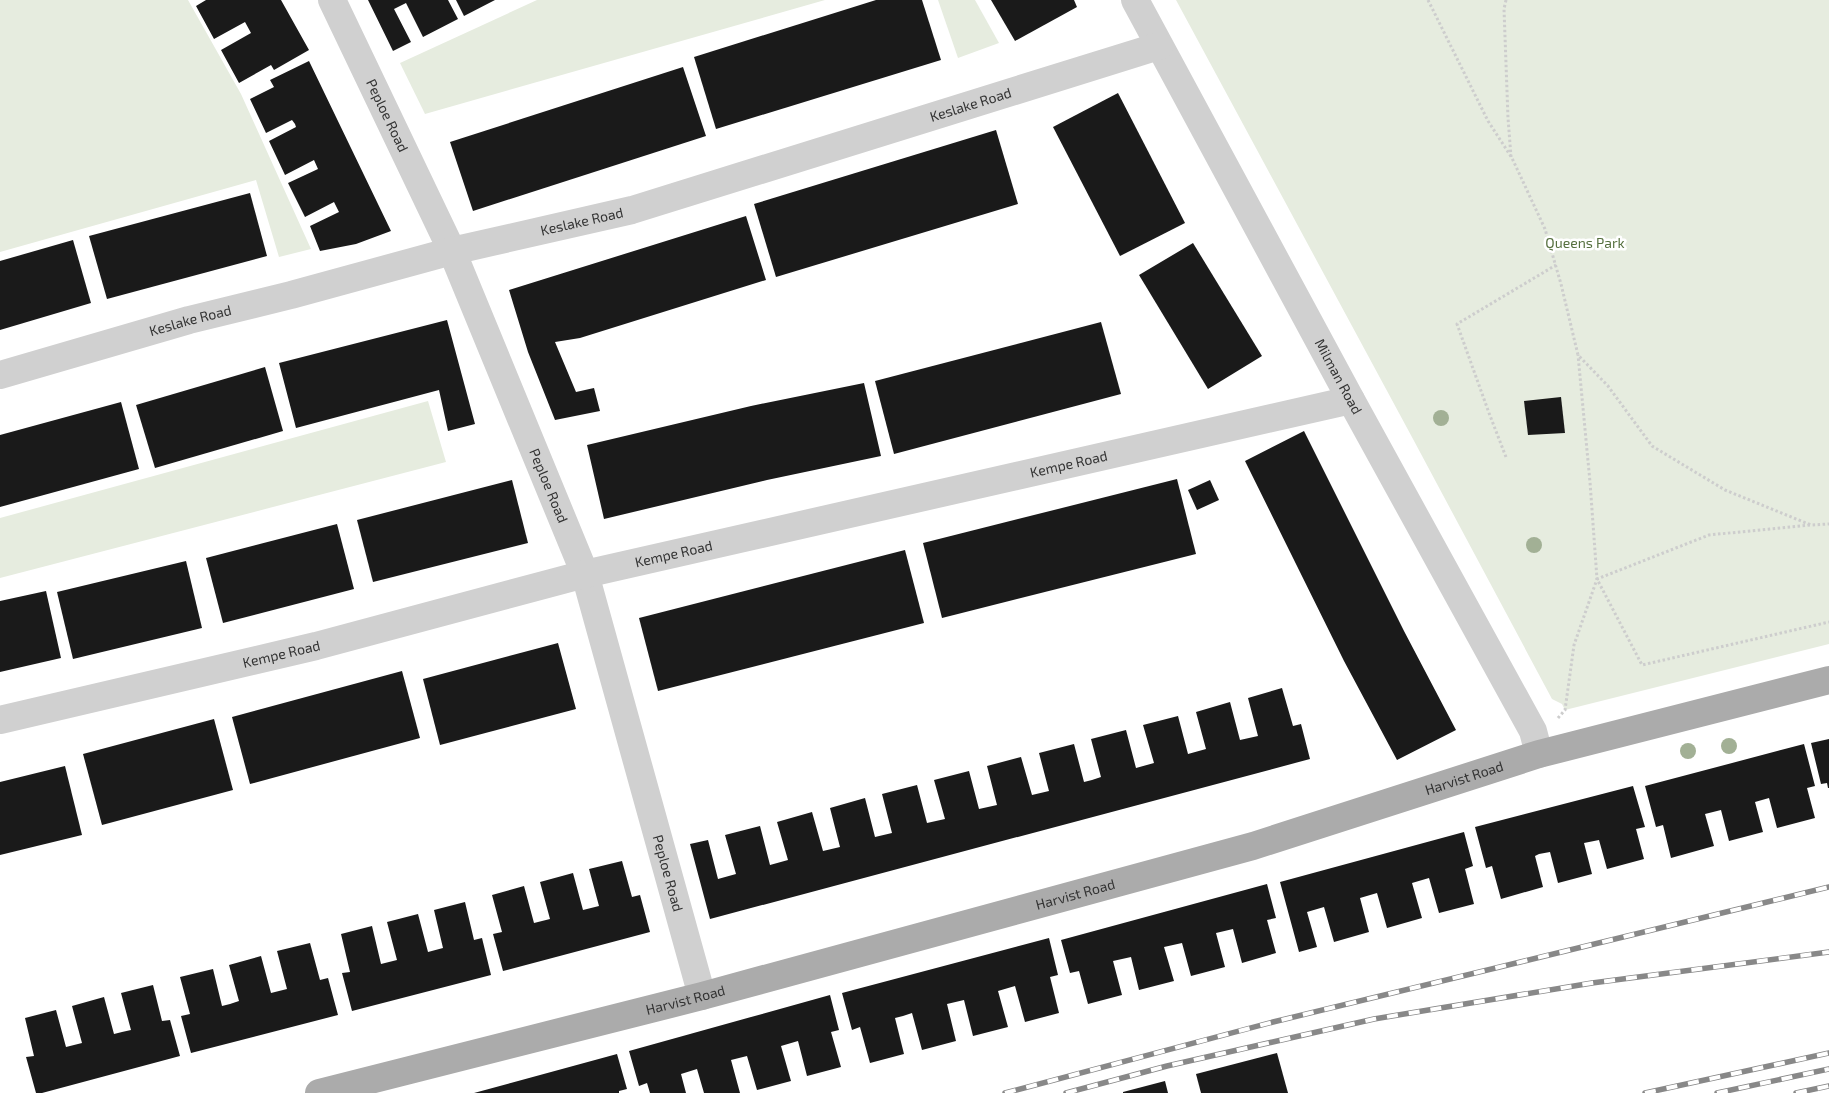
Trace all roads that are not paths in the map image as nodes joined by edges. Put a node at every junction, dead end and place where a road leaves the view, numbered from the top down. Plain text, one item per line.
1 (332, 0) edge
2 (1135, 0) edge
3 (1159, 46) junction
4 (452, 251) junction
5 (0, 375) edge
6 (1351, 400) junction
7 (585, 574) junction
8 (1829, 680) edge
9 (0, 720) edge
10 (1539, 754) junction
11 (702, 996) junction
12 (319, 1093) edge

1 - 4 street, Peploe Road
2 - 3 street, Milman Road
3 - 4 street, Keslake Road
3 - 6 street, Milman Road
4 - 5 street, Keslake Road
4 - 7 street, Peploe Road
6 - 7 street, Kempe Road
6 - 10 street, Milman Road
7 - 9 street, Kempe Road
7 - 11 street, Peploe Road
8 - 10 main road, Harvist Road
10 - 11 main road, Harvist Road
11 - 12 main road, Harvist Road

